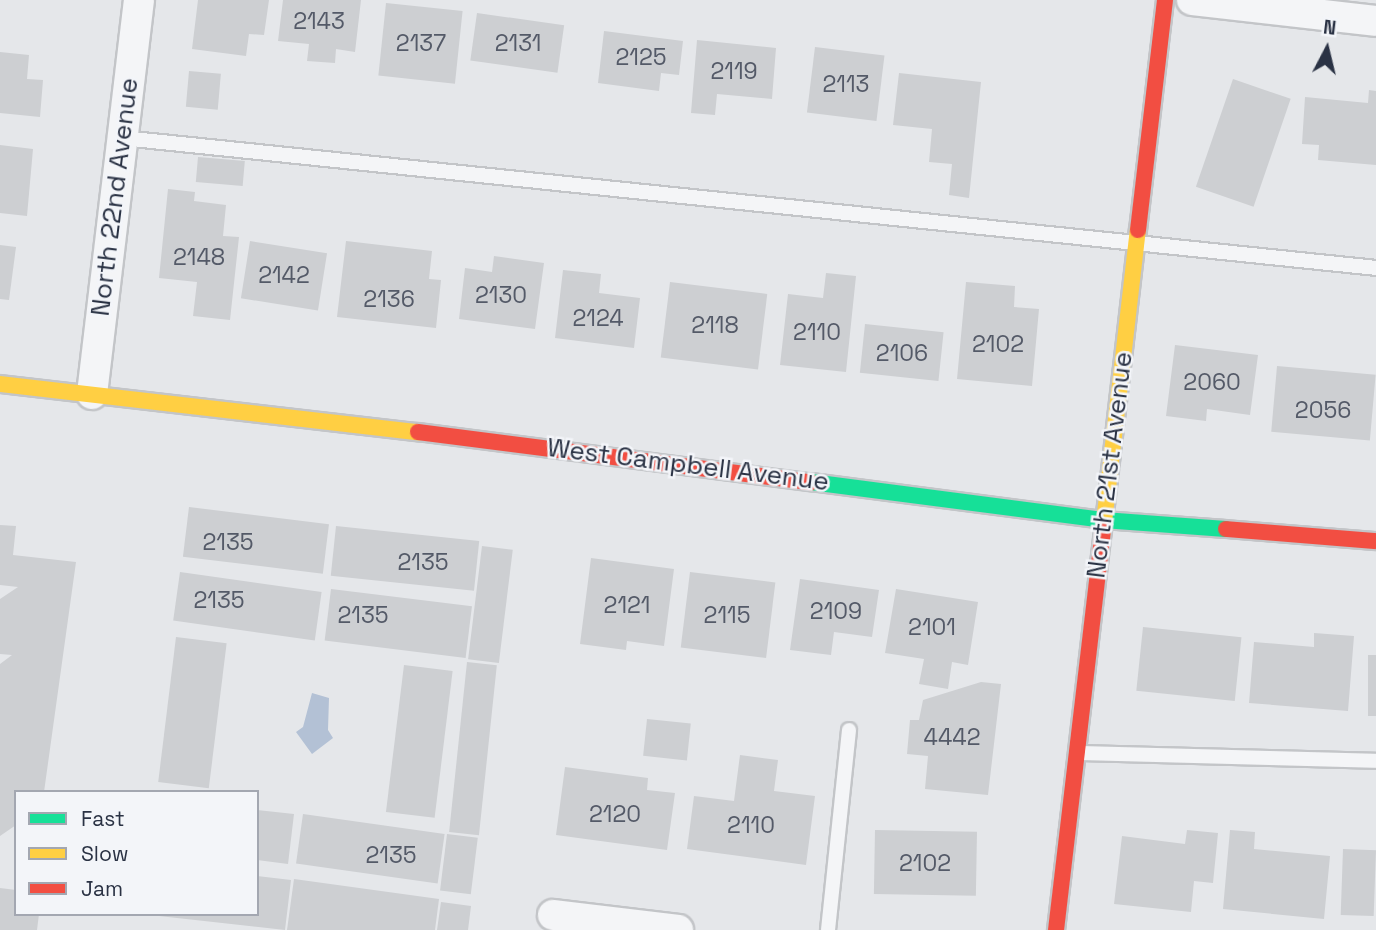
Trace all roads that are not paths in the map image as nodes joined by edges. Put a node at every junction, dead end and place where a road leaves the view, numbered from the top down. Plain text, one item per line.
1 (139, 0) edge
2 (1165, 0) edge
3 (1192, 0) edge
4 (1376, 21) edge
5 (123, 138) junction
6 (1136, 243) junction
7 (1376, 268) edge
8 (0, 384) edge
9 (92, 394) junction
10 (1103, 520) junction
11 (1376, 541) edge
12 (849, 730) dead end
13 (1076, 753) junction
14 (1376, 761) edge
15 (553, 915) dead end
16 (678, 930) edge
17 (828, 930) edge
18 (1056, 930) edge

1 - 5 street, North 22nd Avenue
2 - 6 street, North 21st Avenue
3 - 4 street
5 - 6 lane
5 - 9 street, North 22nd Avenue
6 - 7 lane
6 - 10 street, North 21st Avenue
8 - 9 street, West Campbell Avenue
9 - 10 street, West Campbell Avenue
10 - 11 street, West Campbell Avenue
10 - 13 street, North 21st Avenue
12 - 17 lane
13 - 14 lane
13 - 18 street, North 21st Avenue
15 - 16 street

